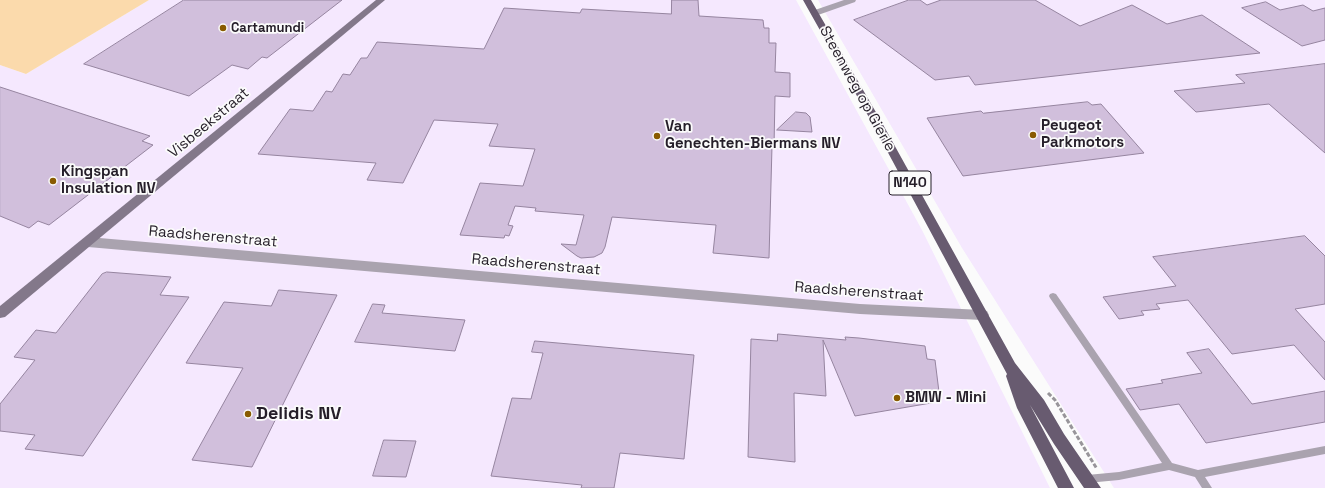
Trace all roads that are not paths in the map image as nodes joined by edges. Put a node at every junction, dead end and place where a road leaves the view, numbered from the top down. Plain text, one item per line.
1 (381, 0) edge
2 (807, 0) edge
3 (852, 0) edge
4 (814, 13) junction
5 (88, 242) junction
6 (1053, 296) dead end
7 (0, 313) edge
8 (982, 315) junction
9 (1010, 367) junction
10 (1325, 450) edge
11 (1169, 466) junction
12 (1198, 474) junction
13 (1090, 484) edge
14 (1066, 488) edge
15 (1207, 488) edge

1 - 5 street, Visbeekstraat
2 - 4 main road, Steenweg op Gierle / N140
3 - 4 street
4 - 8 main road, Steenweg op Gierle / N140
5 - 7 street, Visbeekstraat
5 - 8 street, Raadsherenstraat
6 - 11 lane
8 - 9 main road, Steenweg op Gierle / N140
9 - 13 main road, Steenweg op Gierle / N140
9 - 14 main road, Steenweg op Gierle / N140
10 - 12 lane
11 - 12 lane
11 - 13 lane
12 - 15 lane

